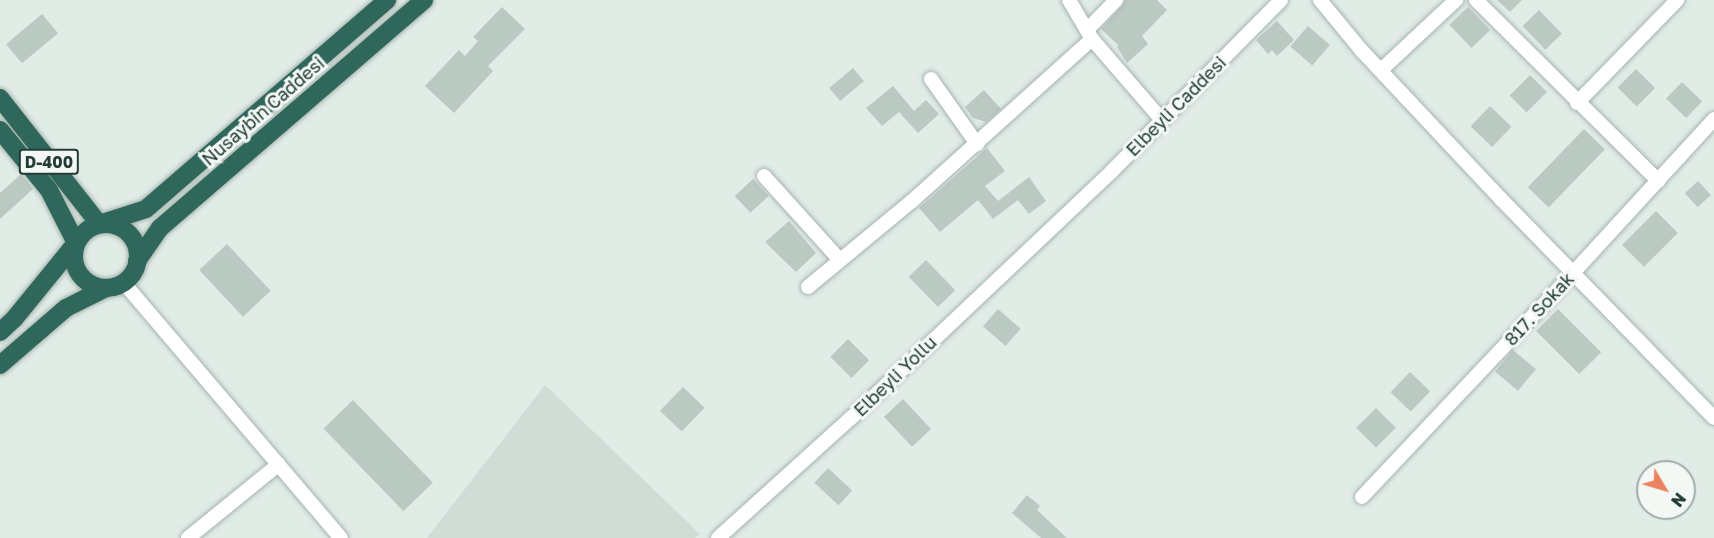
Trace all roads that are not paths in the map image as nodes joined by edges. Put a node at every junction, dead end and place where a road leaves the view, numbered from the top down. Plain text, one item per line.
1 (387, 0) edge
2 (424, 0) edge
3 (1069, 0) edge
4 (1116, 0) edge
5 (1281, 0) edge
6 (1320, 0) edge
7 (1456, 0) edge
8 (1476, 0) edge
9 (1677, 0) edge
10 (1090, 34) junction
11 (1380, 70) junction
12 (931, 79) dead end
13 (0, 98) edge
14 (1577, 103) junction
15 (1162, 120) junction
16 (1709, 124) edge
17 (0, 130) edge
18 (1714, 140) edge
19 (977, 144) junction
20 (764, 176) dead end
21 (1658, 181) junction
22 (1068, 210) joint
23 (99, 224) junction
24 (76, 243) junction
25 (840, 260) junction
26 (137, 261) junction
27 (1574, 273) junction
28 (114, 285) junction
29 (808, 287) dead end
30 (0, 332) edge
31 (0, 365) edge
32 (1714, 418) edge
33 (279, 464) junction
34 (1362, 497) dead end
35 (188, 538) edge
36 (341, 538) edge
37 (718, 538) edge

1 - 23 highway, Nusaybin Caddesi
2 - 26 highway, Nusaybin Caddesi
3 - 10 street
4 - 10 street
5 - 15 street, Elbeyli Caddesi
6 - 11 street
7 - 11 street
8 - 14 street
9 - 14 street
10 - 15 street
10 - 19 street
11 - 27 street
12 - 19 street
13 - 23 highway, D-400
14 - 21 street
15 - 22 street, Elbeyli Caddesi
16 - 18 street
16 - 21 street, 817. Sokak
17 - 24 highway, D-400
19 - 25 street
20 - 25 street
21 - 27 street, 817. Sokak
22 - 37 street, Elbeyli Yollu
23 - 24 highway
23 - 26 highway
24 - 28 highway
24 - 30 highway
25 - 29 street
26 - 28 highway
27 - 32 street
27 - 34 street, 817. Sokak
28 - 31 highway
28 - 33 street
33 - 35 street
33 - 36 street

